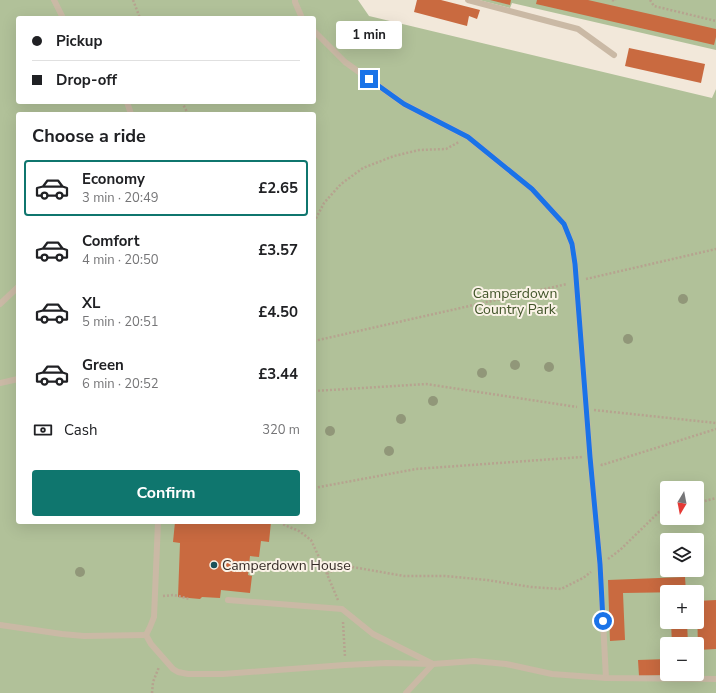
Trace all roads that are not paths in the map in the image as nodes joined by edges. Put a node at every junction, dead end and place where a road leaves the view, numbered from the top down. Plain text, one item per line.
1 (54, 0) edge
2 (295, 0) edge
3 (468, 0) edge
4 (62, 16) edge
5 (301, 16) edge
6 (316, 33) edge
7 (614, 54) dead end
8 (16, 288) edge
9 (0, 304) edge
10 (16, 379) edge
11 (0, 383) edge
12 (158, 524) edge
13 (228, 600) dead end
14 (0, 626) edge
15 (146, 635) junction
16 (433, 664) junction
17 (606, 678) junction
18 (716, 679) edge
19 (406, 693) edge

1 - 4 lane
2 - 5 lane
3 - 7 lane
6 - 17 lane
8 - 9 lane
10 - 11 lane
12 - 15 lane
13 - 16 lane
14 - 15 lane
15 - 16 lane
16 - 17 lane
16 - 19 lane
17 - 18 lane

